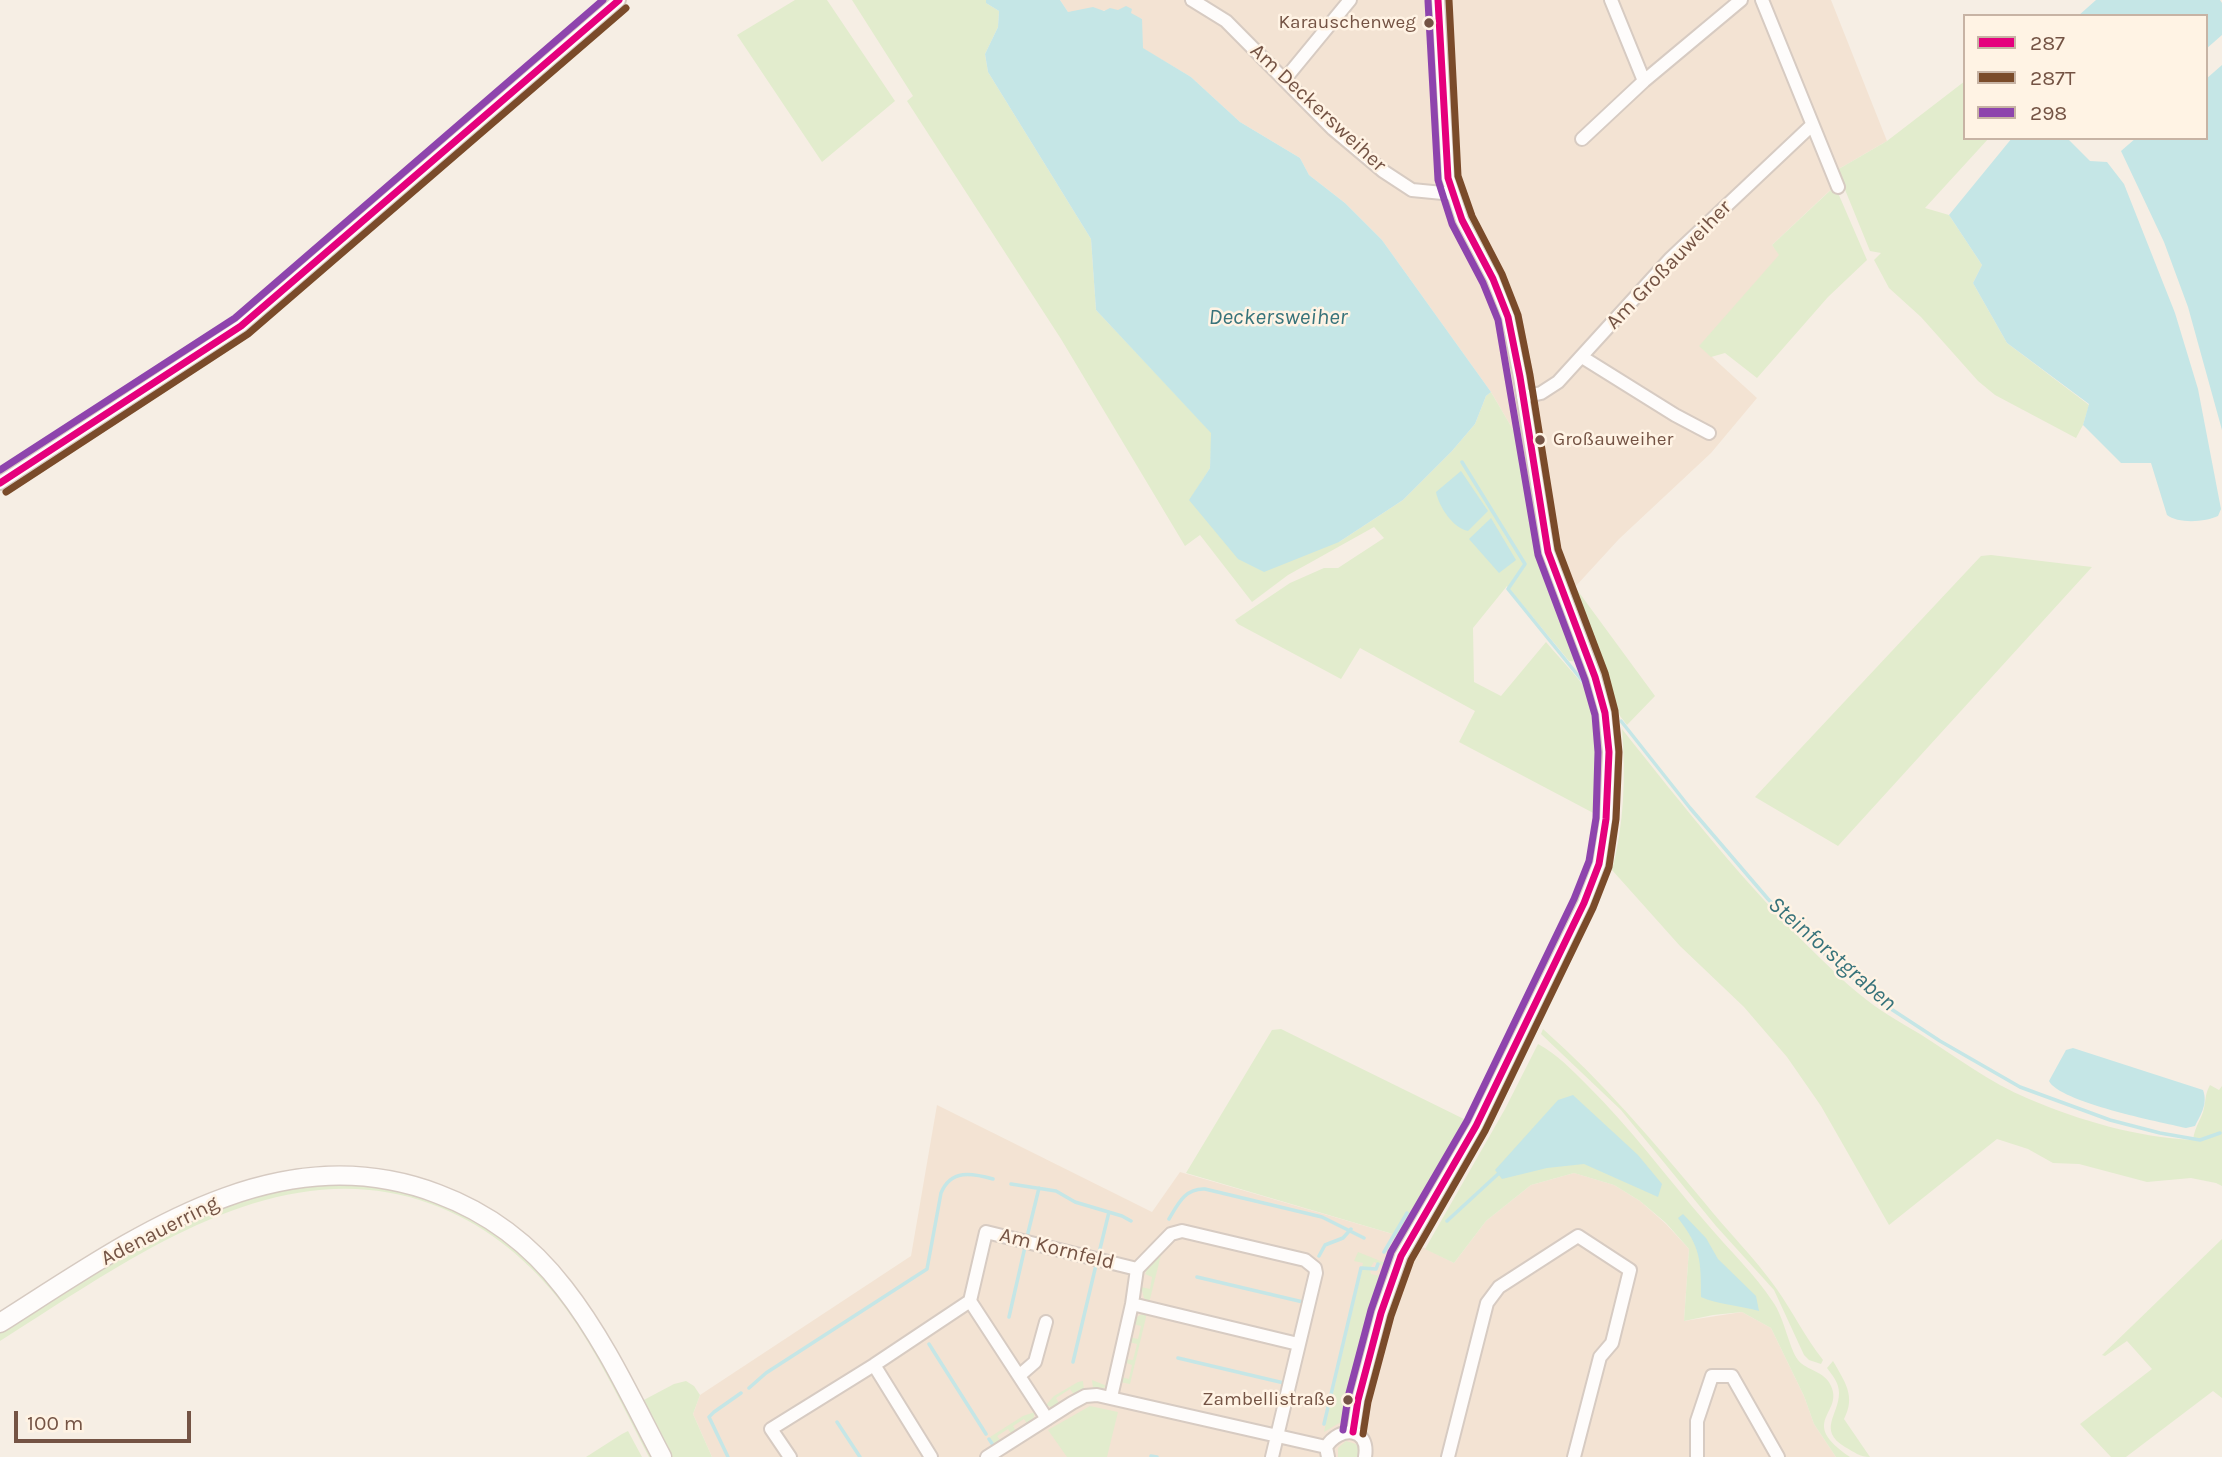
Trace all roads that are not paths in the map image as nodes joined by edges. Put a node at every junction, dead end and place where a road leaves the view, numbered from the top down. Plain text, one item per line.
1 (619, 0) edge
2 (1192, 0) edge
3 (1350, 0) edge
4 (1438, 0) edge
5 (1611, 0) edge
6 (1741, 0) edge
7 (1762, 0) edge
8 (1285, 79) junction
9 (1644, 81) junction
10 (1812, 125) junction
11 (1581, 139) dead end
12 (1838, 187) dead end
13 (1453, 194) junction
14 (1582, 357) junction
15 (1523, 397) junction
16 (1709, 433) dead end
17 (0, 483) edge
18 (1137, 1269) junction
19 (970, 1301) junction
20 (1132, 1304) junction
21 (1046, 1322) dead end
22 (0, 1323) edge
23 (1298, 1344) junction
24 (874, 1365) junction
25 (1020, 1375) junction
26 (1111, 1397) junction
27 (1047, 1419) junction
28 (1353, 1433) junction
29 (1278, 1435) junction
30 (1327, 1452) edge
31 (1368, 1456) edge
32 (662, 1457) edge
33 (790, 1457) edge
34 (931, 1457) edge
35 (987, 1457) edge
36 (1272, 1457) edge
37 (1448, 1457) edge
38 (1574, 1457) edge
39 (1697, 1457) edge
40 (1778, 1457) edge

1 - 17 street
2 - 8 street, Am Deckersweiher
3 - 8 street
4 - 13 street
5 - 9 street
6 - 9 street
7 - 10 street
8 - 13 street, Am Deckersweiher
9 - 11 street
10 - 12 street
10 - 14 street, Am Großauweiher
13 - 15 street
14 - 15 street, Am Großauweiher
14 - 16 street
15 - 28 street
18 - 19 street, Am Kornfeld
18 - 20 street
18 - 23 street, Am Kornfeld
19 - 24 street
19 - 25 street
20 - 23 street
20 - 26 street
21 - 25 street
22 - 32 main road, Adenauerring
23 - 29 street, Am Kornfeld
24 - 33 street
24 - 34 street
25 - 27 street
26 - 27 street
26 - 29 street
27 - 35 street
28 - 30 street
28 - 31 street
29 - 30 street
29 - 36 street, Am Kornfeld
37 - 38 street
39 - 40 street

